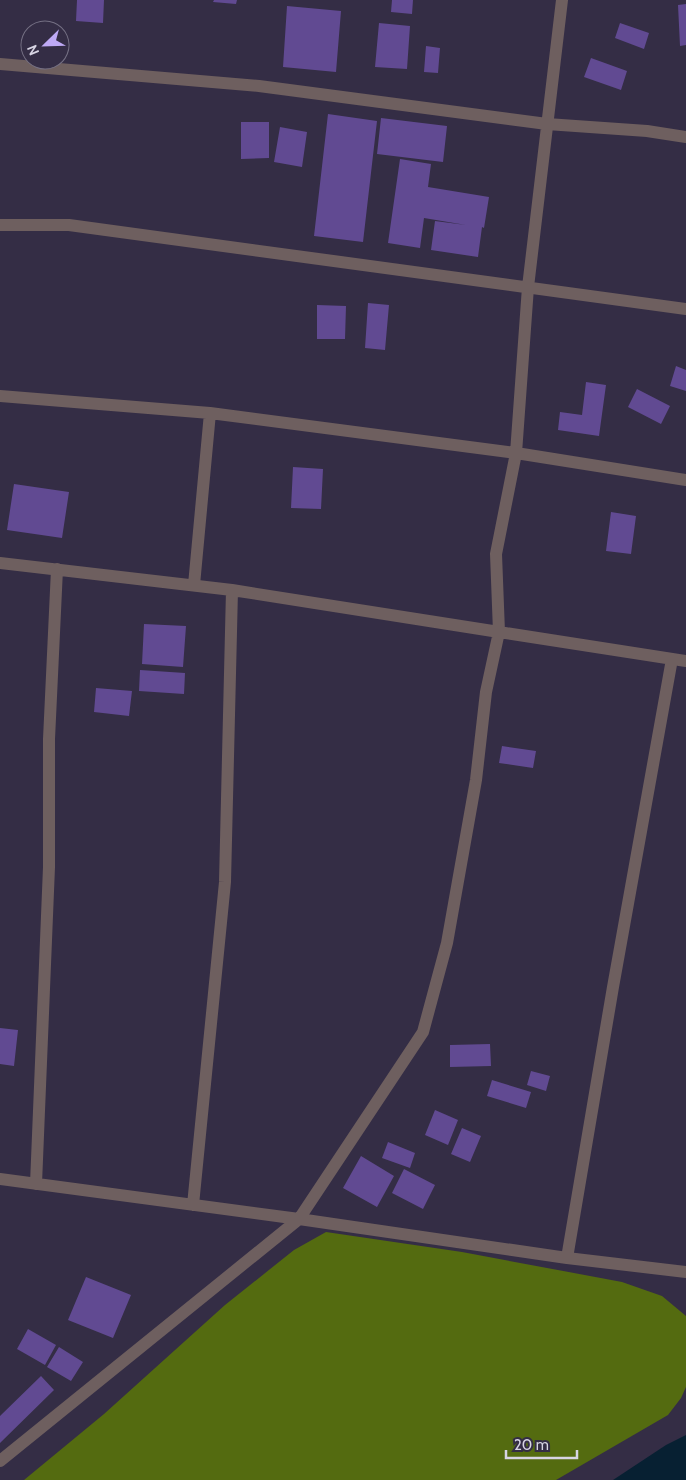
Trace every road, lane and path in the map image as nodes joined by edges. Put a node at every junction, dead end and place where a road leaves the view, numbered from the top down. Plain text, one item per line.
1 (562, 0) edge
2 (0, 64) edge
3 (548, 124) junction
4 (686, 137) edge
5 (0, 225) edge
6 (528, 287) junction
7 (686, 309) edge
8 (0, 396) edge
9 (210, 413) junction
10 (516, 453) junction
11 (686, 480) edge
12 (0, 564) edge
13 (57, 569) junction
14 (194, 585) junction
15 (232, 590) junction
16 (498, 632) junction
17 (672, 659) junction
18 (686, 661) edge
19 (0, 1179) edge
20 (36, 1184) junction
21 (193, 1205) junction
22 (299, 1219) junction
23 (567, 1258) junction
24 (686, 1272) edge
25 (0, 1461) edge

1 - 3 street
2 - 3 street
3 - 4 street
3 - 6 street
5 - 6 street
6 - 7 street
6 - 10 street
8 - 9 street
9 - 10 street
9 - 14 street
10 - 11 street
10 - 16 street
12 - 13 street
13 - 14 street
13 - 20 street
14 - 15 street
15 - 16 street
15 - 21 street
16 - 17 street
16 - 22 street
17 - 18 street
17 - 23 street
19 - 20 street
20 - 21 street
21 - 22 street
22 - 23 street
22 - 25 street
23 - 24 street

